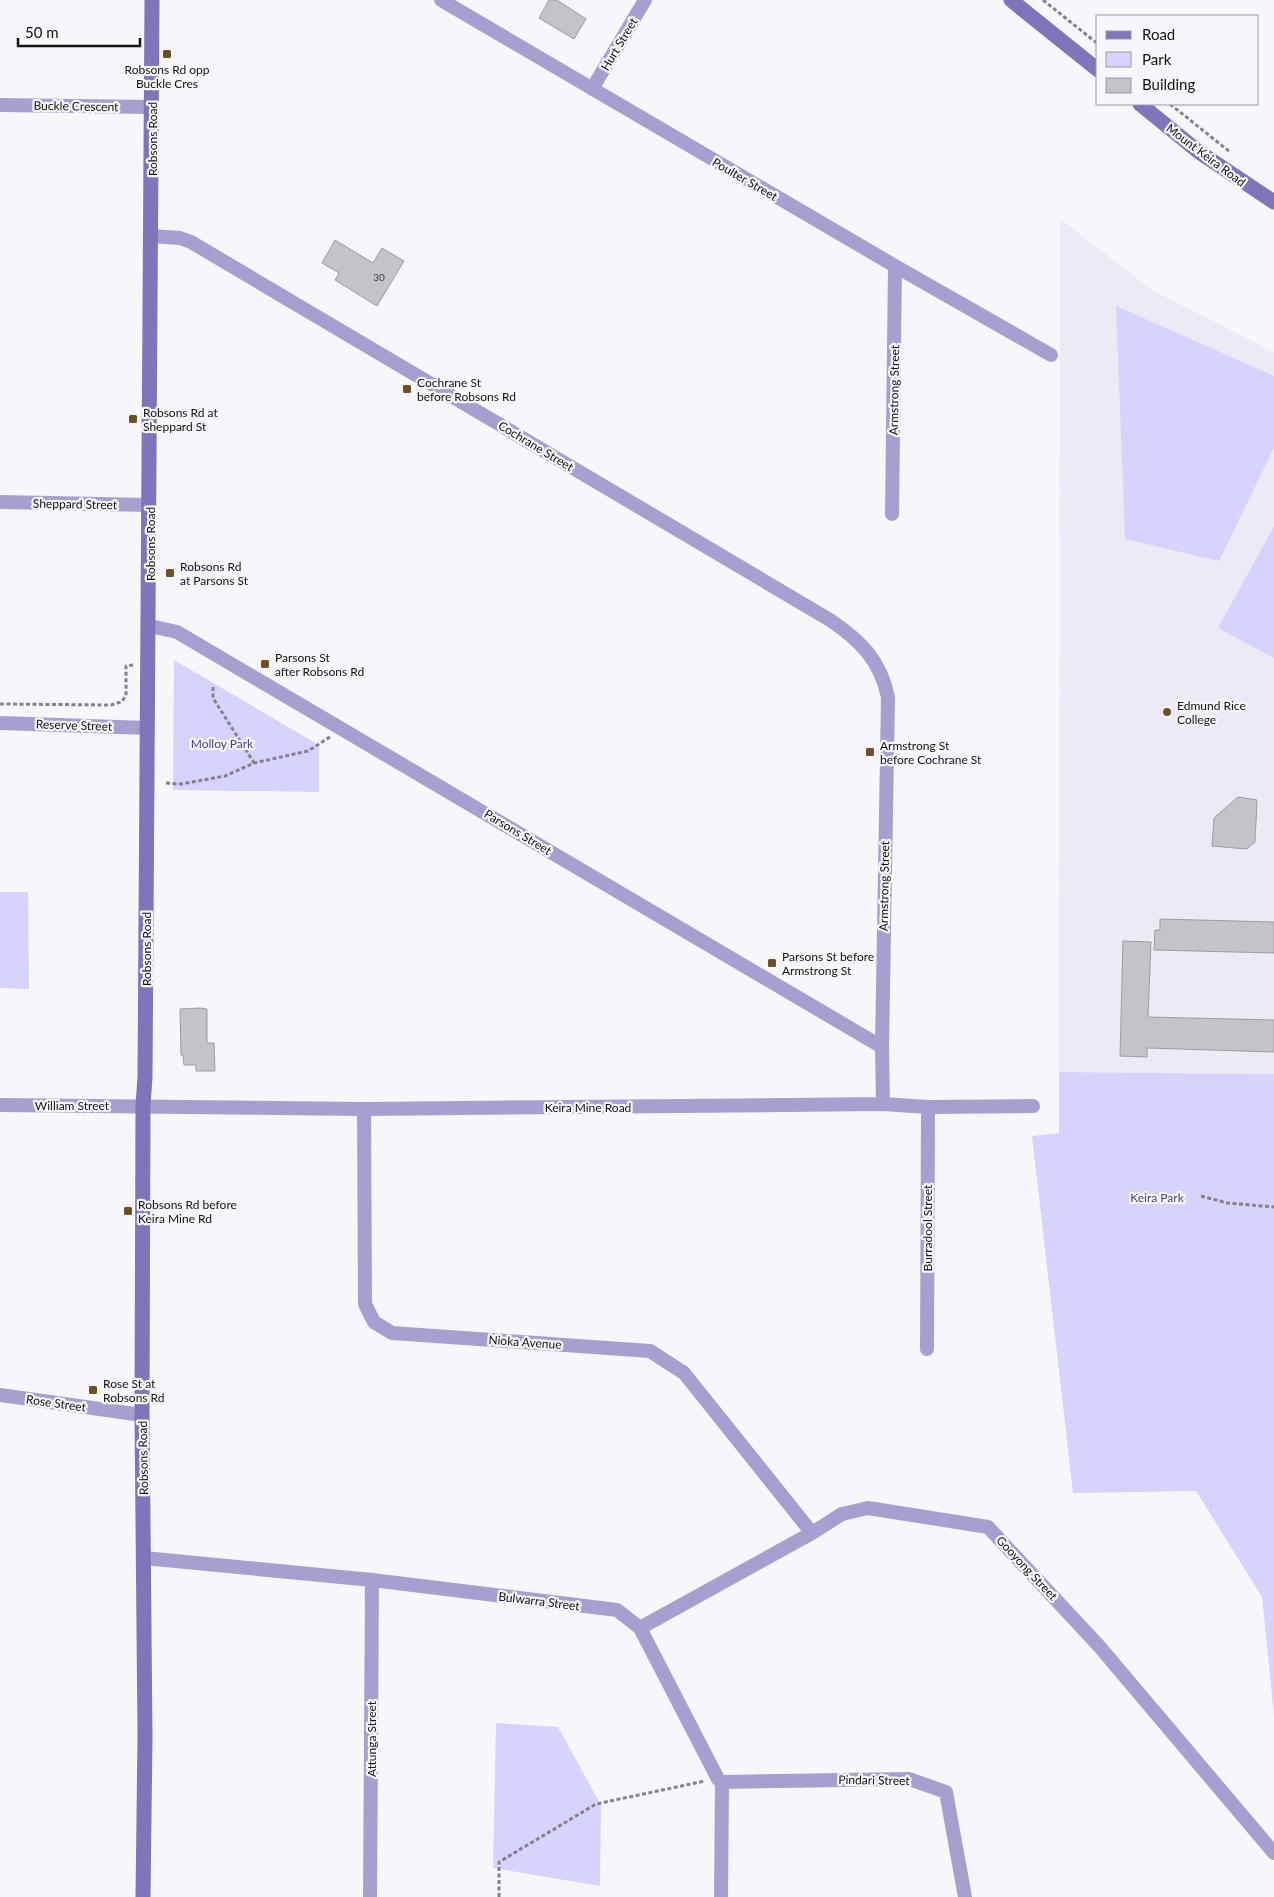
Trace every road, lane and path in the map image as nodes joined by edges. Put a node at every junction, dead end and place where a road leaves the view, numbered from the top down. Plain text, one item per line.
1 (152, 0) edge
2 (441, 0) edge
3 (645, 0) edge
4 (1011, 0) edge
5 (1043, 0) edge
6 (1096, 42) edge
7 (1096, 68) edge
8 (592, 89) junction
9 (0, 105) edge
10 (1141, 105) edge
11 (1171, 105) edge
12 (152, 107) junction
13 (1237, 158) dead end
14 (1274, 202) edge
15 (151, 236) junction
16 (895, 266) junction
17 (1051, 354) dead end
18 (0, 502) edge
19 (149, 505) junction
20 (892, 514) dead end
21 (150, 626) junction
22 (126, 666) dead end
23 (213, 687) dead end
24 (888, 697) joint
25 (0, 704) edge
26 (0, 723) edge
27 (148, 728) junction
28 (343, 728) junction
29 (254, 763) junction
30 (166, 783) dead end
31 (882, 1047) junction
32 (883, 1104) junction
33 (0, 1105) edge
34 (143, 1105) junction
35 (1033, 1106) dead end
36 (364, 1108) junction
37 (928, 1108) junction
38 (1202, 1196) dead end
39 (1274, 1207) edge
40 (927, 1349) dead end
41 (0, 1395) edge
42 (142, 1415) junction
43 (812, 1533) junction
44 (144, 1558) junction
45 (372, 1580) junction
46 (640, 1628) junction
47 (720, 1780) junction
48 (1274, 1853) edge
49 (143, 1897) edge
50 (370, 1897) edge
51 (499, 1897) edge
52 (721, 1897) edge
53 (965, 1897) edge

1 - 12 main road, Robsons Road
2 - 8 street, Poulter Street
3 - 8 street, Hurt Street
4 - 7 main road
5 - 6 path
8 - 16 street, Poulter Street
9 - 12 street, Buckle Crescent
10 - 14 main road, Mount Keira Road
11 - 13 path
12 - 15 main road, Robsons Road
15 - 19 main road, Robsons Road
15 - 24 street, Cochrane Street
16 - 17 street, Poulter Street
16 - 20 street, Armstrong Street
18 - 19 street, Sheppard Street
19 - 21 main road, Robsons Road
21 - 27 main road, Robsons Road
21 - 28 street, Parsons Street
22 - 25 path
23 - 29 path
24 - 31 street, Armstrong Street
26 - 27 street, Reserve Street
27 - 34 main road, Robsons Road
28 - 29 path
28 - 31 street, Parsons Street
29 - 30 path
31 - 32 street, Armstrong Street
32 - 36 street, Keira Mine Road
32 - 37 street, Keira Mine Road
33 - 34 street, William Street
34 - 36 street, Keira Mine Road
34 - 42 main road, Robsons Road
35 - 37 street, Keira Mine Road
36 - 43 street, Nioka Avenue
37 - 40 street, Burradool Street
38 - 39 path
41 - 42 street, Rose Street
42 - 44 main road, Robsons Road
43 - 46 street, Gooyong Street
43 - 48 street, Gooyong Street
44 - 45 street, Bulwarra Street
44 - 49 main road, Robsons Road
45 - 46 street, Bulwarra Street
45 - 50 street, Attunga Street
46 - 47 street, Bulwarra Street
47 - 51 path
47 - 52 street, Bulwarra Street
47 - 53 street, Pindari Street

